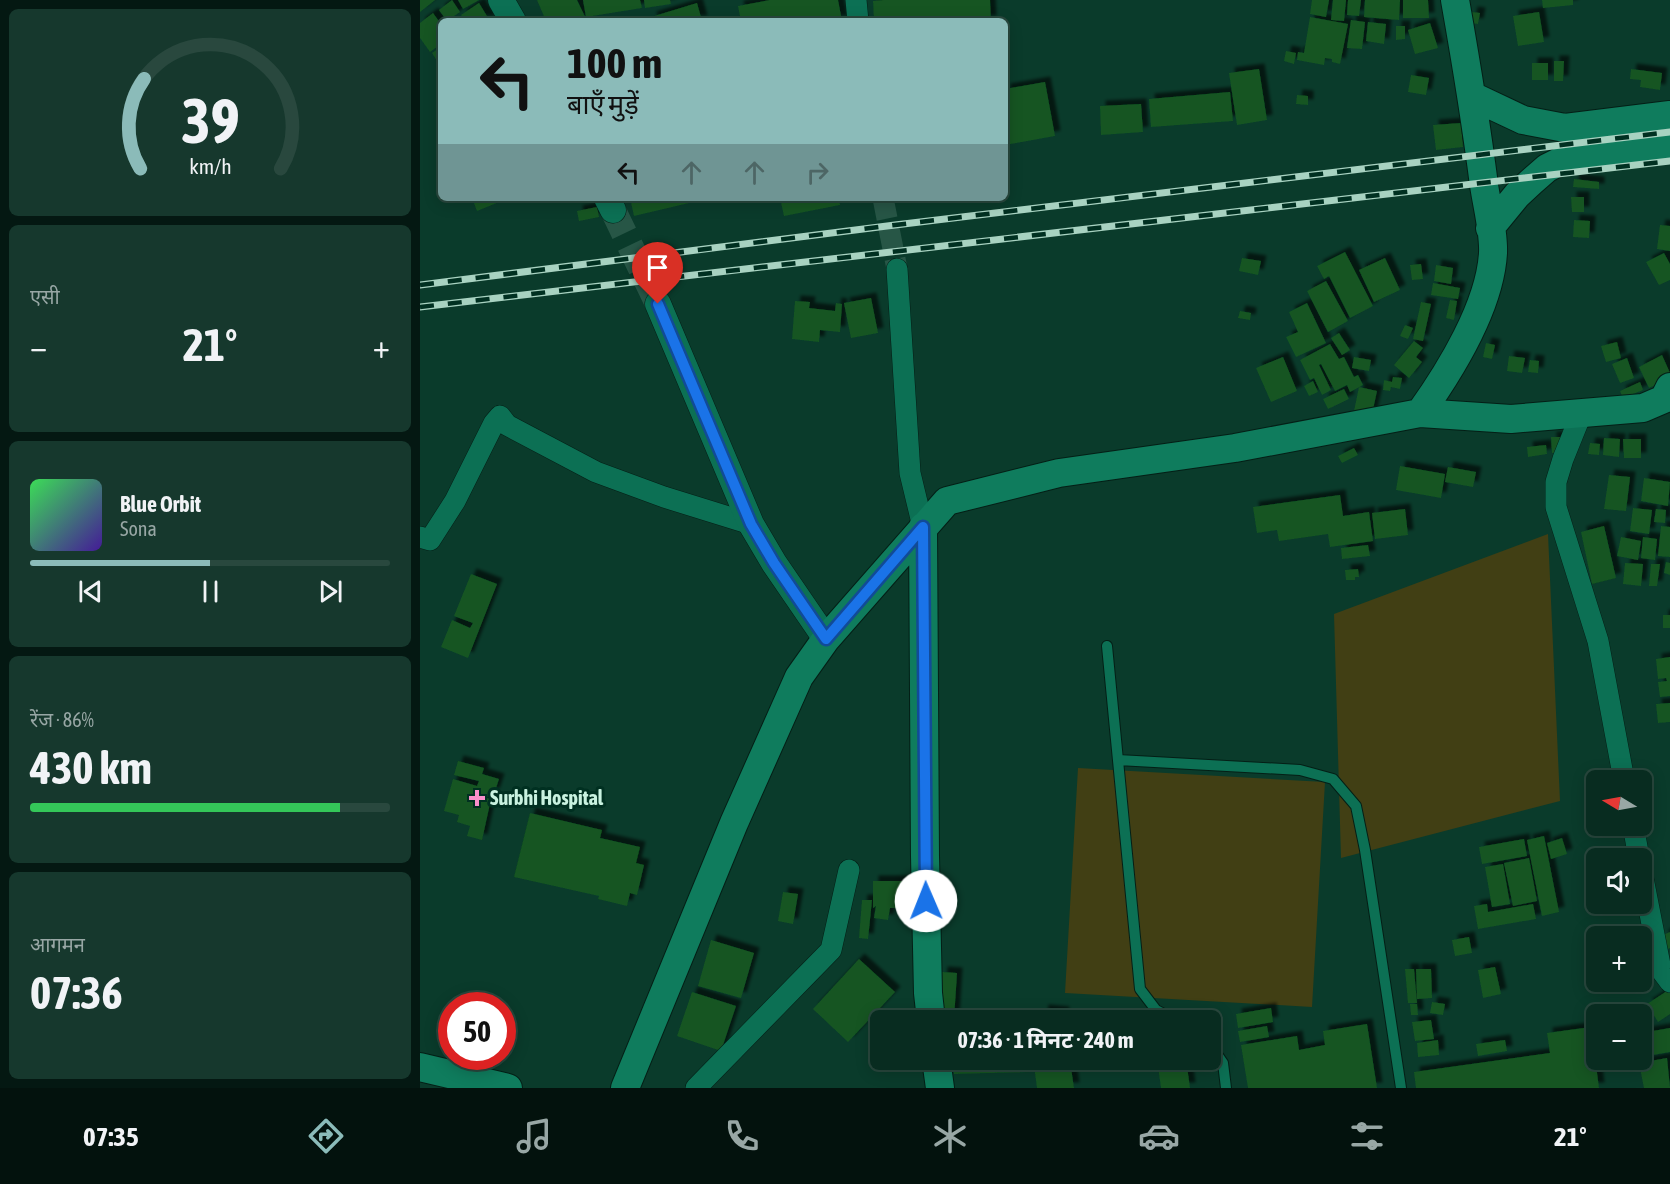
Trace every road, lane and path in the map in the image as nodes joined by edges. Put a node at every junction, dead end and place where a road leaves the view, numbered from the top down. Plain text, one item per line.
1 (501, 0) edge
2 (856, 0) edge
3 (1455, 0) edge
4 (511, 18) edge
5 (858, 18) edge
6 (1472, 96) junction
7 (1670, 115) edge
8 (1670, 145) edge
9 (1490, 228) junction
10 (897, 269) tunnel mouth
11 (658, 304) tunnel mouth
12 (1668, 395) edge
13 (1582, 412) junction
14 (1420, 413) junction
15 (751, 524) junction
16 (923, 527) junction
17 (420, 537) edge
18 (826, 639) junction
19 (1107, 646) dead end
20 (1118, 760) junction
21 (1622, 770) edge
22 (849, 870) dead end
23 (1650, 914) edge
24 (1670, 982) edge
25 (930, 1010) edge
26 (1156, 1010) edge
27 (1221, 1060) edge
28 (420, 1067) edge
29 (938, 1070) edge
30 (508, 1088) edge
31 (625, 1088) edge
32 (696, 1088) edge
33 (940, 1088) edge
34 (1226, 1088) edge
35 (1401, 1088) edge

1 - 4 street
2 - 5 street
3 - 6 main road
6 - 7 main road
6 - 9 main road
8 - 9 main road
9 - 14 main road
10 - 16 street
11 - 15 street
12 - 13 main road
13 - 14 main road
13 - 21 street
14 - 16 main road
15 - 17 street
15 - 18 street
16 - 18 main road
16 - 25 main road
18 - 31 main road
19 - 20 lane
20 - 26 lane
20 - 35 lane
22 - 32 street
23 - 24 street
27 - 34 lane
28 - 30 main road
29 - 33 main road

